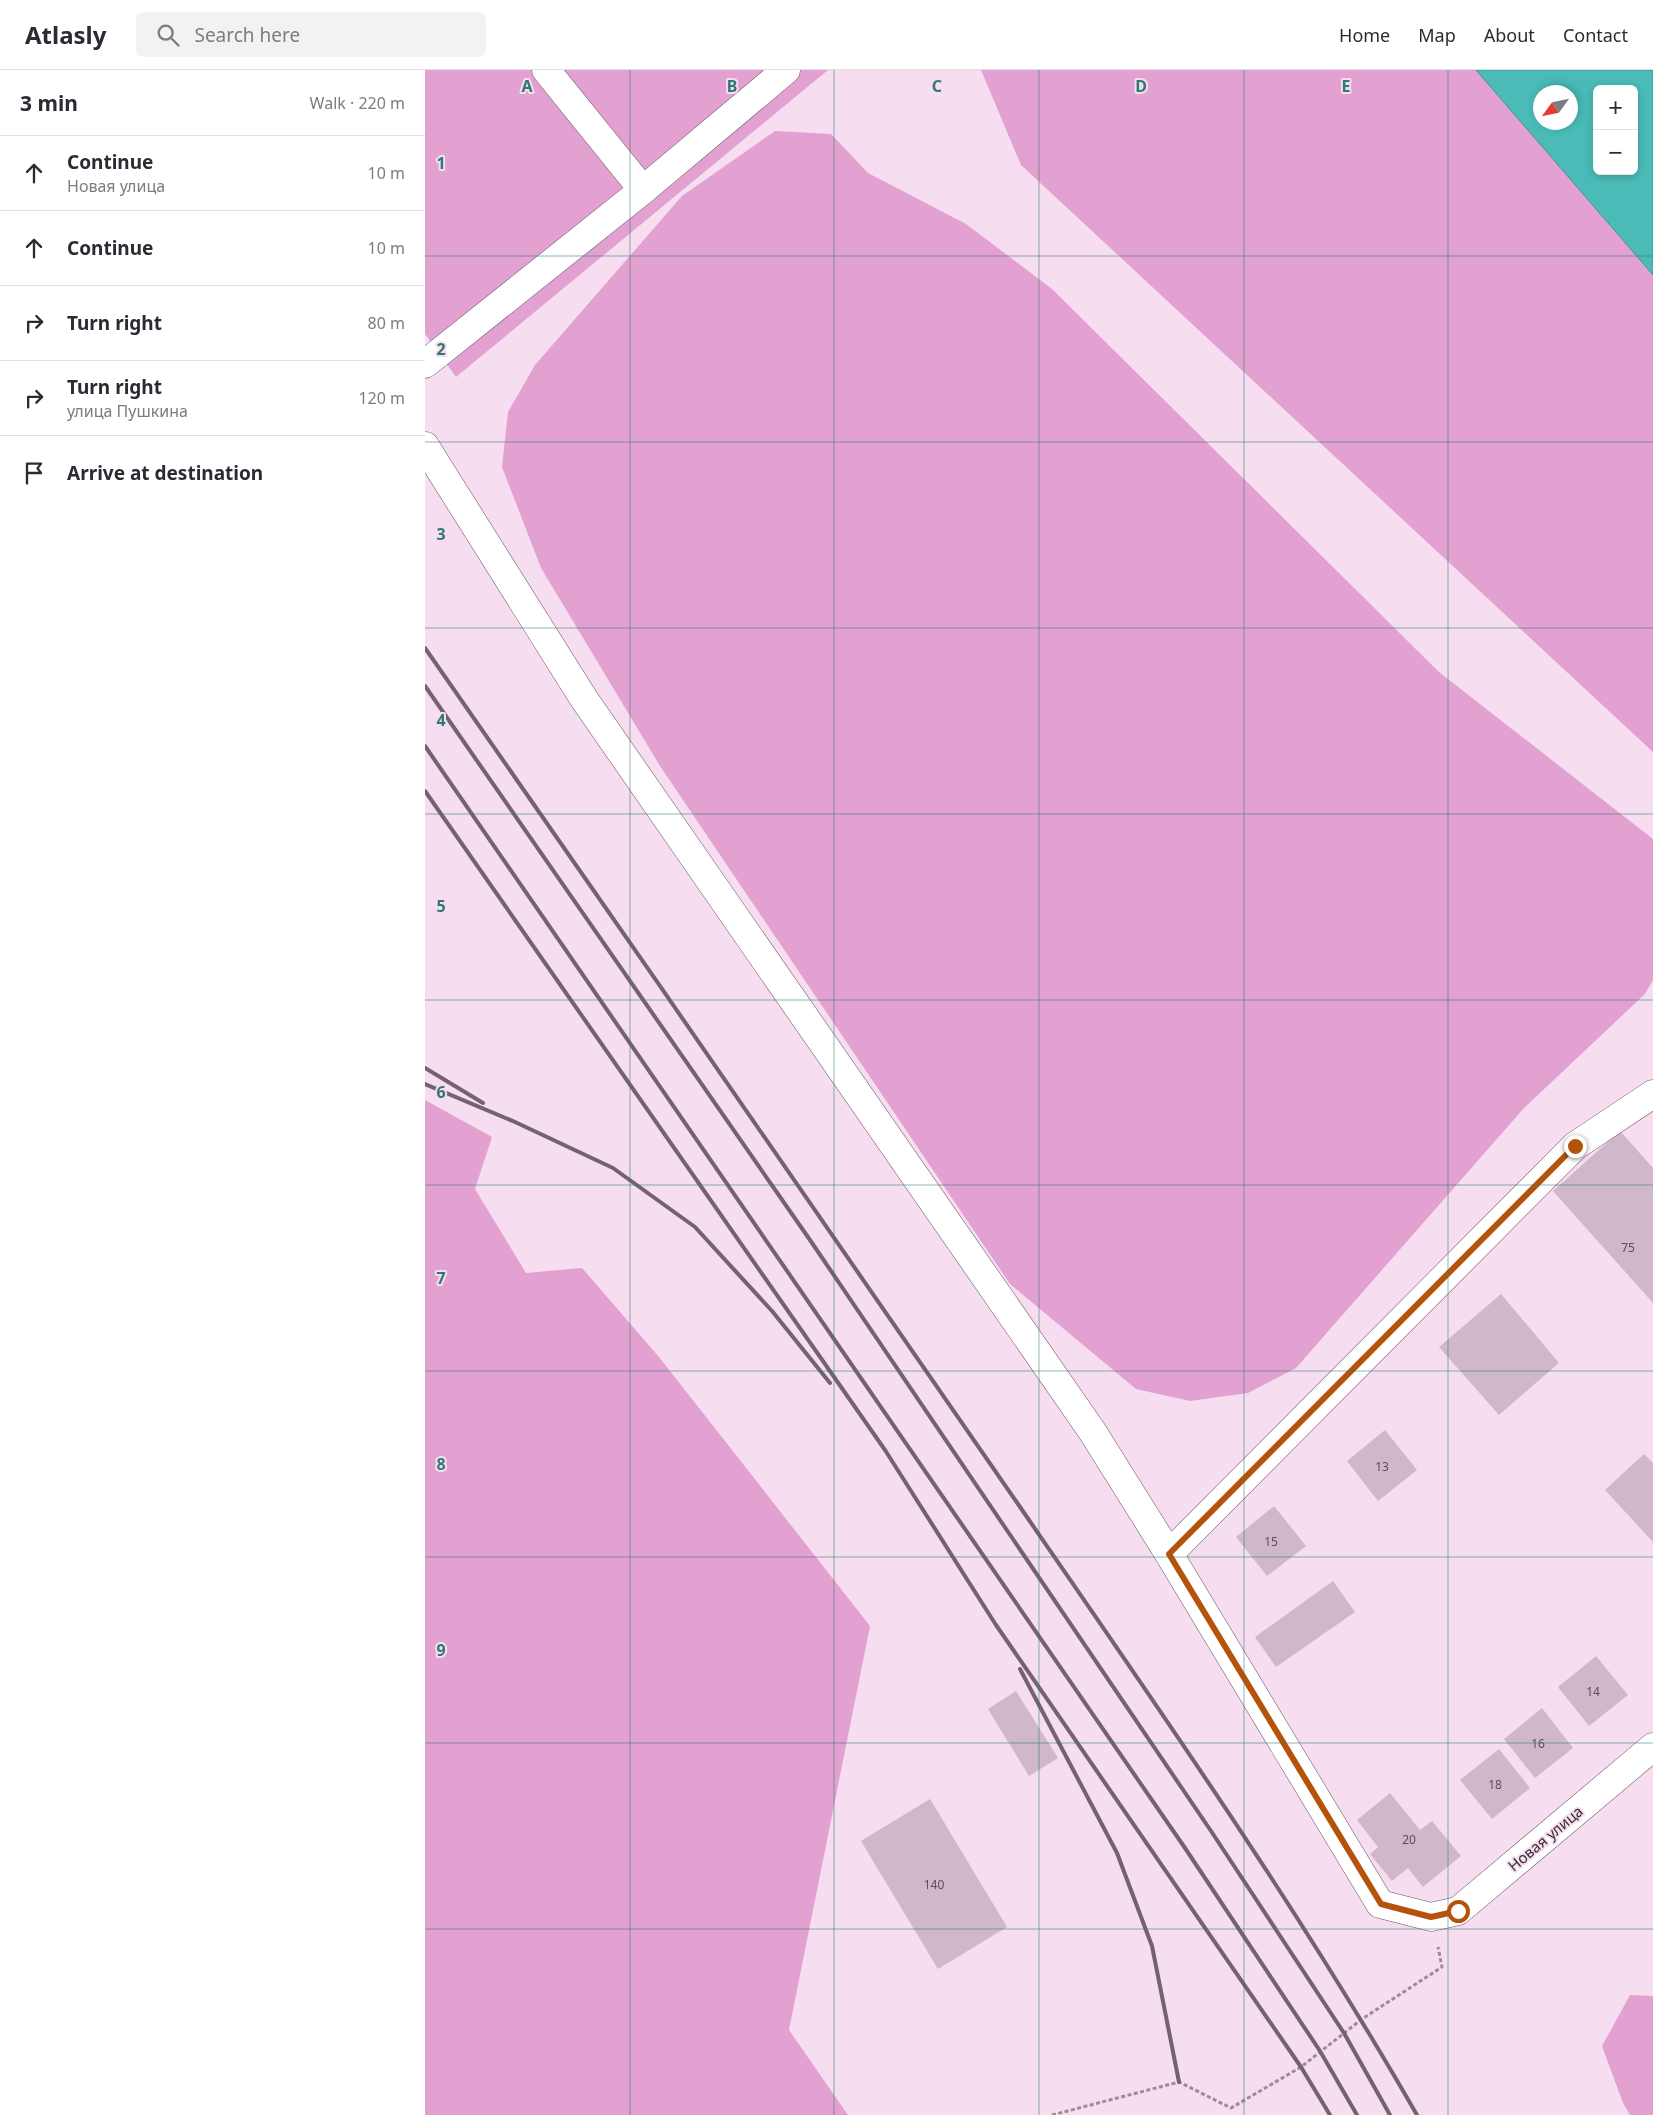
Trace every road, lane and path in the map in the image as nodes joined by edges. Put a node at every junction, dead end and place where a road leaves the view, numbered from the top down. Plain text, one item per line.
1 (546, 70) edge
2 (786, 70) edge
3 (643, 190) junction
4 (425, 364) edge
5 (425, 446) edge
6 (1653, 1094) edge
7 (1169, 1554) junction
8 (1653, 1747) edge
9 (1431, 1917) junction
10 (1052, 2115) edge

1 - 3 street
2 - 3 street
3 - 4 street
5 - 7 street
6 - 7 street
7 - 9 street
8 - 9 street, Новая улица
9 - 10 path

